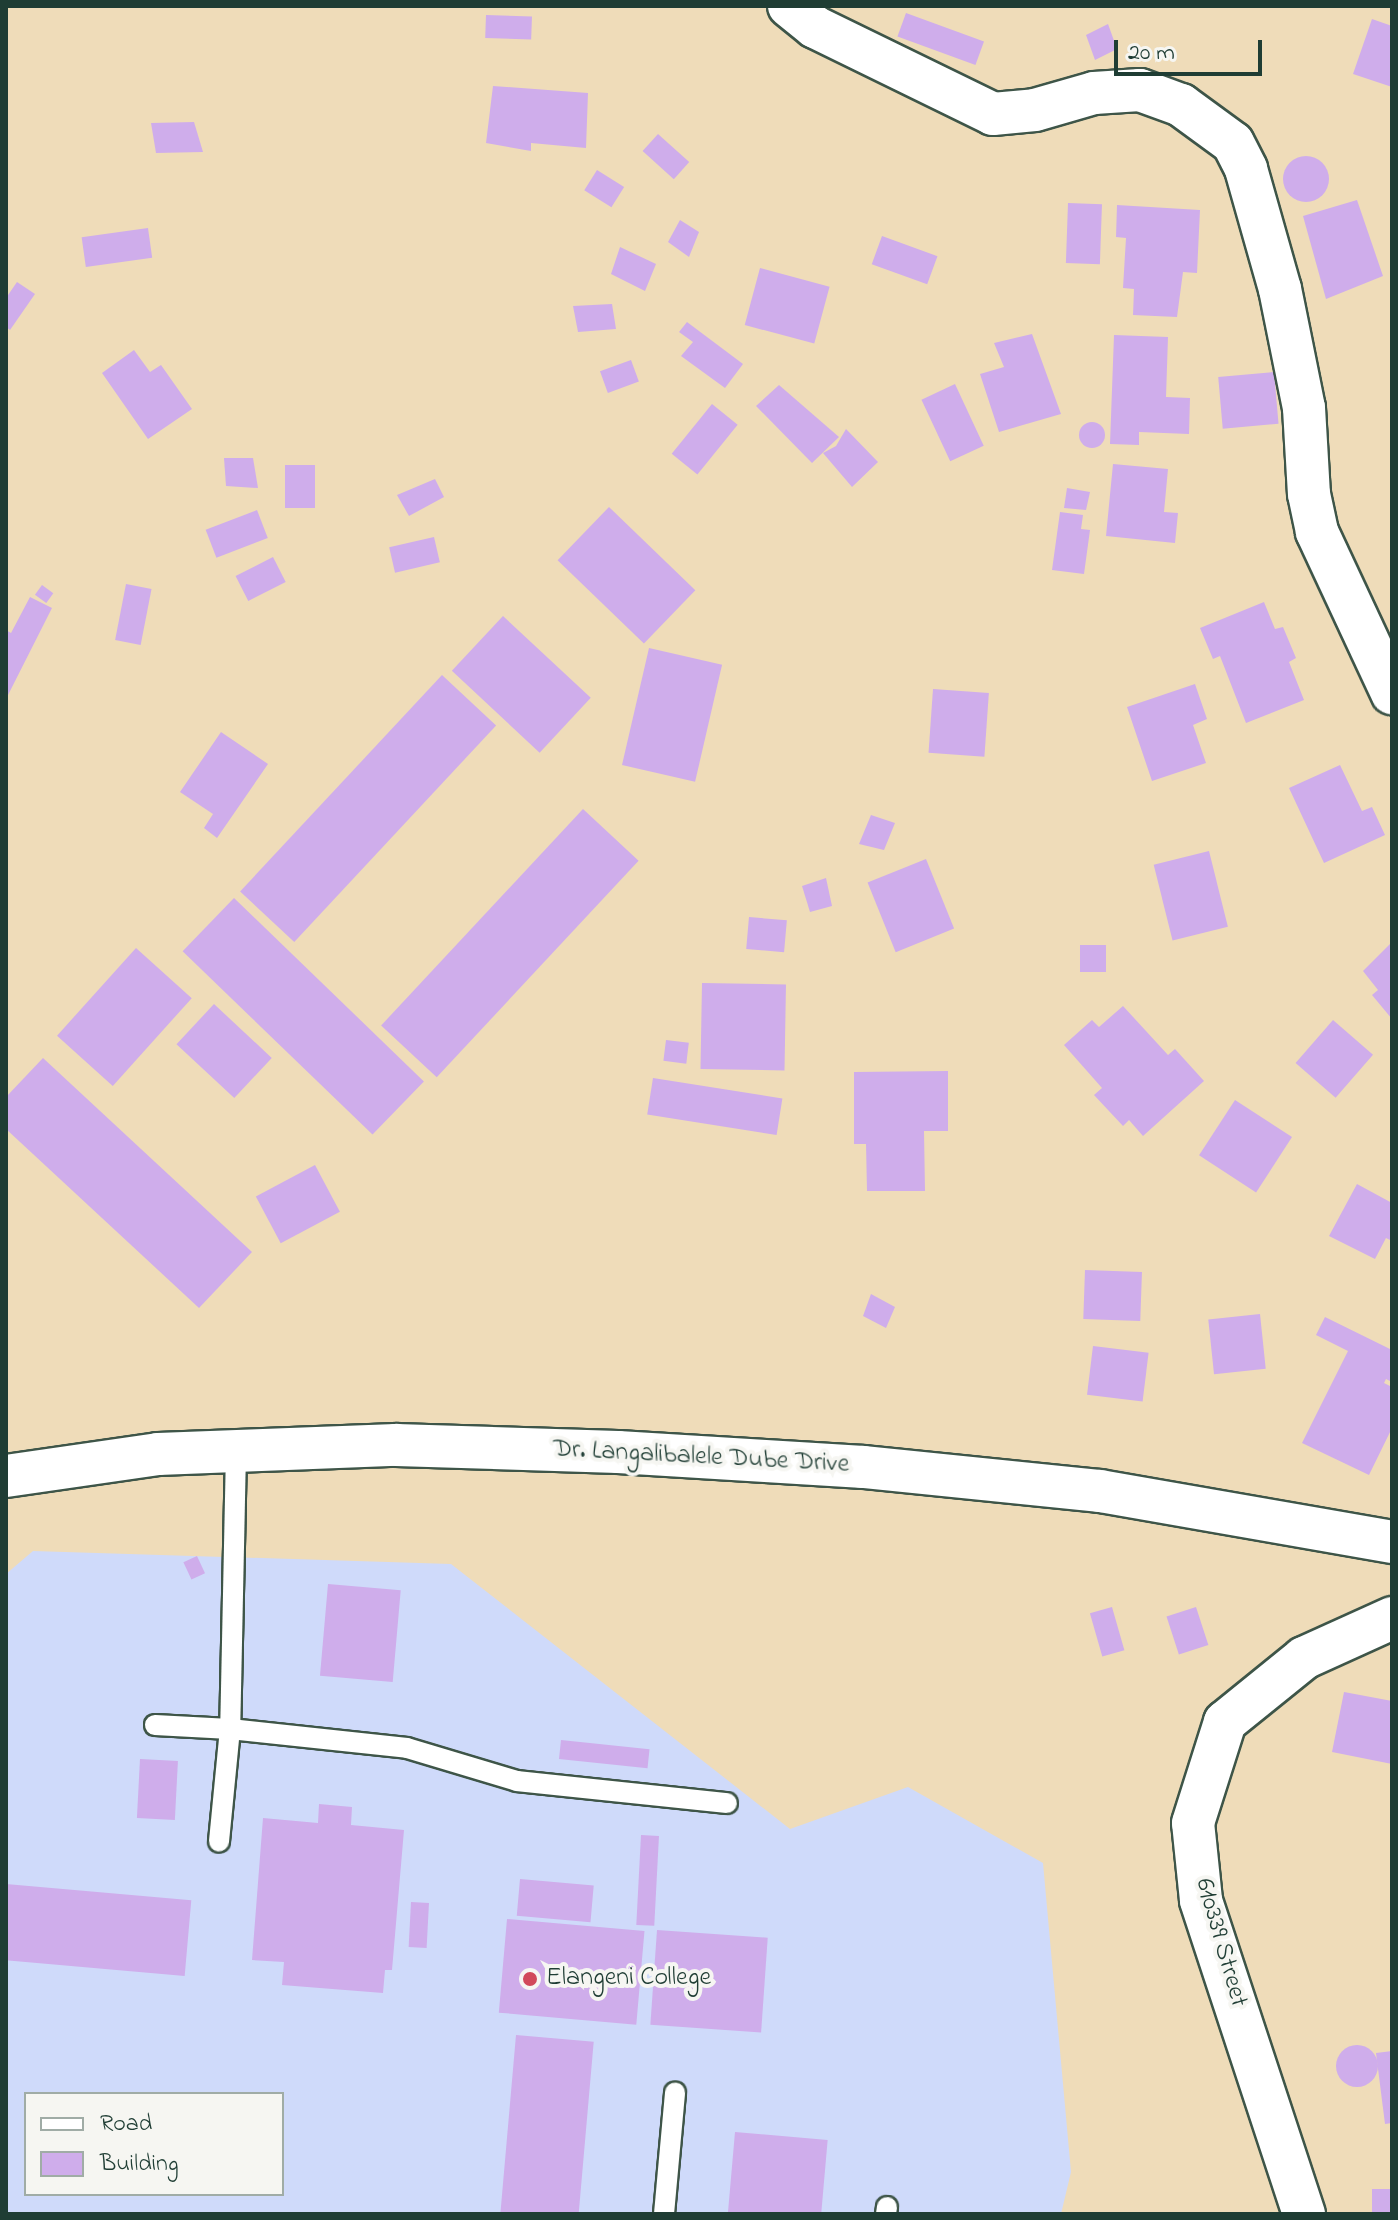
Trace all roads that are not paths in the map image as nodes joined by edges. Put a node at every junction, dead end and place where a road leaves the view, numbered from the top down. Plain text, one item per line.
1 (789, 6) edge
2 (1392, 693) edge
3 (236, 1451) junction
4 (6, 1476) edge
5 (1392, 1542) edge
6 (1392, 1618) edge
7 (155, 1725) dead end
8 (230, 1729) junction
9 (727, 1803) dead end
10 (219, 1841) dead end
11 (675, 2092) dead end
12 (664, 2214) edge
13 (1304, 2214) edge

1 - 2 street
3 - 4 street, Dr. Langalibalele Dube Drive
3 - 5 street, Dr. Langalibalele Dube Drive
3 - 8 lane
6 - 13 street, 610339 Street
7 - 8 lane
8 - 9 lane
8 - 10 lane
11 - 12 lane

